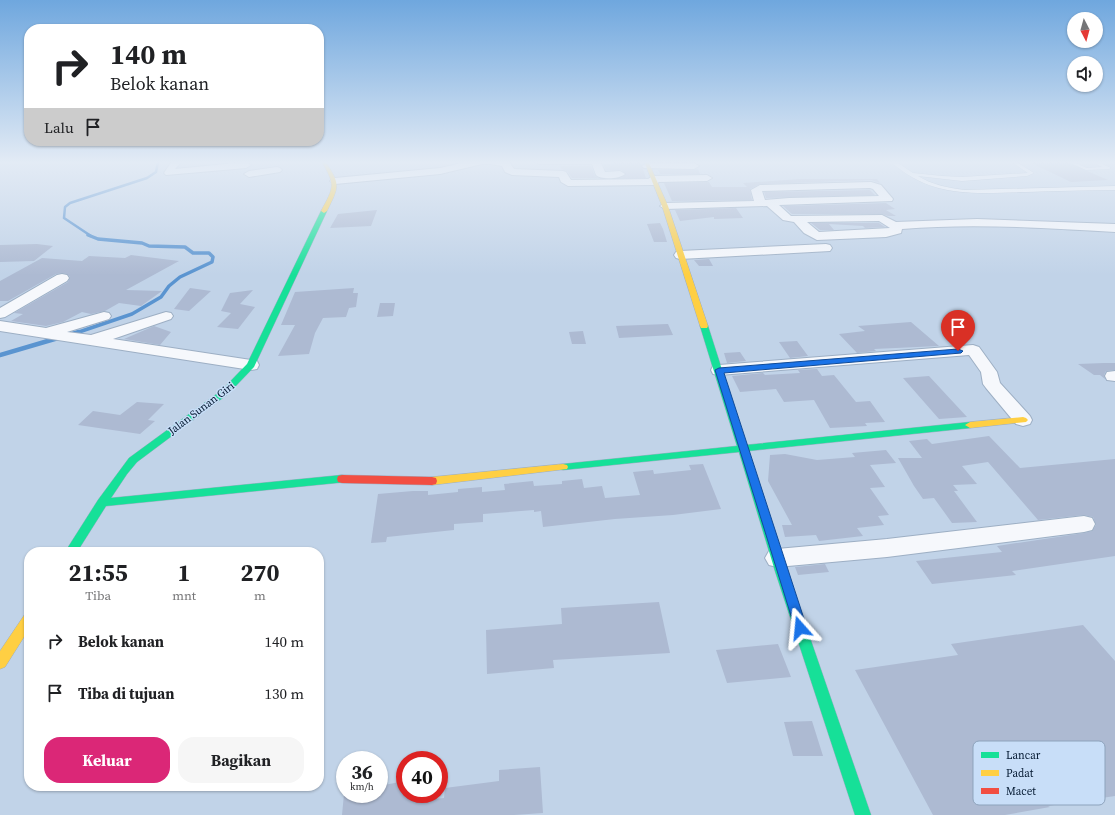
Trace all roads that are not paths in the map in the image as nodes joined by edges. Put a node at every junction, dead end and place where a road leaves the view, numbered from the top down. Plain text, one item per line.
1 (329, 199) edge
2 (662, 199) edge
3 (761, 199) edge
4 (887, 199) edge
5 (765, 204) junction
6 (665, 206) junction
7 (797, 219) junction
8 (894, 226) junction
9 (1115, 228) edge
10 (826, 248) dead end
11 (680, 255) junction
12 (62, 278) dead end
13 (0, 314) edge
14 (104, 316) dead end
15 (166, 316) dead end
16 (0, 326) edge
17 (49, 334) junction
18 (82, 340) junction
19 (251, 365) junction
20 (719, 370) junction
21 (1023, 420) joint
22 (744, 449) junction
23 (102, 503) junction
24 (1084, 524) dead end
25 (74, 547) edge
26 (777, 558) junction
27 (24, 626) edge
28 (0, 663) edge
29 (863, 815) edge

1 - 19 street, Jalan Sunan Giri
2 - 6 street
3 - 5 street
4 - 5 street
5 - 6 street
5 - 7 street
6 - 11 street
7 - 8 street
7 - 8 street
8 - 9 street
10 - 11 street
11 - 20 street
12 - 13 street
14 - 17 street
15 - 18 street
16 - 17 street
17 - 18 street
18 - 19 street
19 - 23 street, Jalan Sunan Giri
20 - 21 street
20 - 22 street
21 - 22 street
22 - 23 street
22 - 26 street
23 - 25 street, Jalan Sunan Giri
24 - 26 street
26 - 29 street
27 - 28 street

